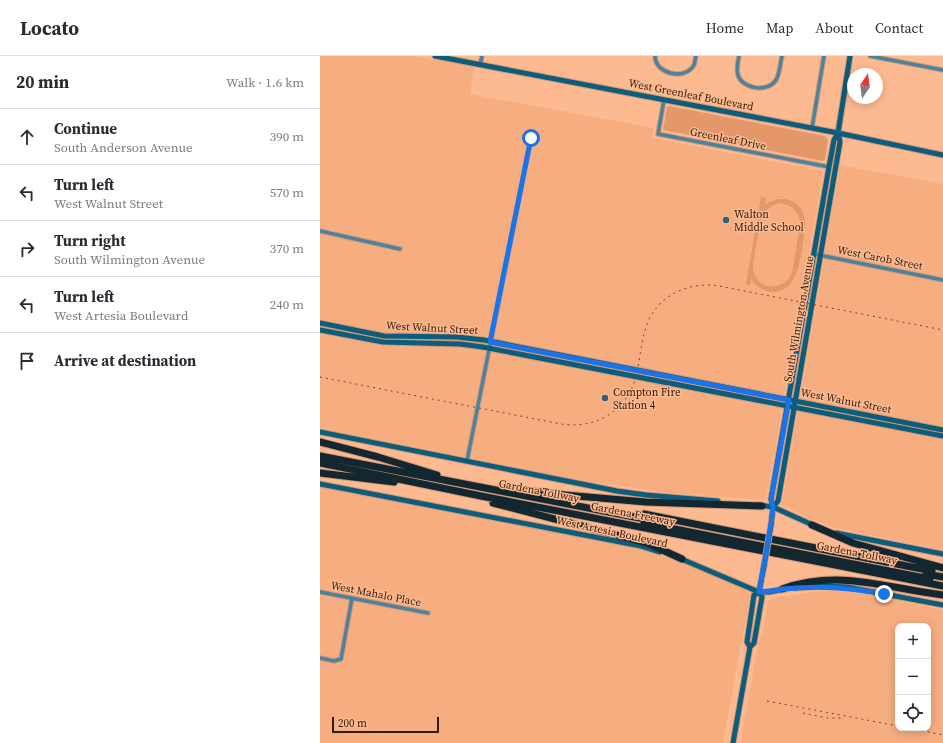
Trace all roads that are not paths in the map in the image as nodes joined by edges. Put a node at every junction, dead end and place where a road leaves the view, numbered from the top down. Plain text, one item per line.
1 (435, 56) edge
2 (482, 56) edge
3 (654, 56) edge
4 (696, 56) edge
5 (739, 56) edge
6 (782, 56) edge
7 (824, 56) edge
8 (850, 56) edge
9 (870, 56) edge
10 (480, 65) junction
11 (943, 70) edge
12 (664, 100) junction
13 (812, 128) junction
14 (838, 134) junction
15 (531, 138) dead end
16 (943, 155) edge
17 (828, 167) junction
18 (320, 231) edge
19 (400, 249) dead end
20 (814, 254) junction
21 (820, 255) junction
22 (943, 280) edge
23 (320, 323) edge
24 (320, 330) edge
25 (490, 342) junction
26 (489, 348) junction
27 (789, 400) junction
28 (795, 401) junction
29 (788, 406) junction
30 (794, 407) junction
31 (844, 411) junction
32 (864, 414) junction
33 (843, 417) junction
34 (879, 417) junction
35 (863, 420) junction
36 (899, 421) junction
37 (878, 423) junction
38 (916, 424) junction
39 (897, 427) junction
40 (933, 428) junction
41 (915, 430) junction
42 (943, 430) edge
43 (320, 432) edge
44 (932, 434) junction
45 (943, 436) edge
46 (320, 442) edge
47 (320, 453) edge
48 (320, 456) edge
49 (320, 459) edge
50 (467, 461) junction
51 (320, 463) edge
52 (320, 473) edge
53 (443, 476) junction
54 (320, 484) edge
55 (438, 486) junction
56 (497, 487) junction
57 (481, 496) junction
58 (762, 506) junction
59 (773, 507) junction
60 (812, 525) junction
61 (943, 554) edge
62 (682, 559) junction
63 (943, 568) edge
64 (943, 574) edge
65 (943, 577) edge
66 (943, 581) edge
67 (943, 586) edge
68 (782, 589) junction
69 (320, 592) edge
70 (759, 592) junction
71 (943, 595) edge
72 (352, 598) junction
73 (943, 605) edge
74 (428, 613) dead end
75 (320, 658) edge
76 (733, 743) edge

1 - 10 main road, West Greenleaf Boulevard
2 - 10 street
3 - 4 street
5 - 6 street
7 - 13 street
8 - 14 main road, South Wilmington Avenue
9 - 11 street
10 - 12 main road, West Greenleaf Boulevard
12 - 13 main road, West Greenleaf Boulevard
12 - 17 street, Greenleaf Drive
13 - 14 main road, West Greenleaf Boulevard
14 - 16 main road, West Greenleaf Boulevard
14 - 17 main road, South Wilmington Avenue
14 - 21 main road, South Wilmington Avenue
15 - 25 street
17 - 20 main road, South Wilmington Avenue
18 - 19 street
20 - 21 street, West Carob Street
20 - 27 main road, South Wilmington Avenue
21 - 22 street, West Carob Street
21 - 28 main road, South Wilmington Avenue
23 - 25 main road, West Walnut Street
24 - 26 main road, West Walnut Street
25 - 26 street
25 - 27 main road, West Walnut Street
26 - 29 main road, West Walnut Street
26 - 50 street
27 - 28 main road, West Walnut Street
27 - 29 main road, South Wilmington Avenue
28 - 30 main road, South Wilmington Avenue
28 - 31 main road, West Walnut Street
29 - 30 main road, West Walnut Street
29 - 59 main road, South Wilmington Avenue
30 - 33 main road, West Walnut Street
30 - 59 main road, South Wilmington Avenue
31 - 32 main road, West Walnut Street
31 - 33 street
32 - 34 main road, West Walnut Street
32 - 35 street
33 - 35 main road, West Walnut Street
34 - 36 main road, West Walnut Street
34 - 37 street
35 - 37 main road, West Walnut Street
36 - 38 main road, West Walnut Street
36 - 39 street
37 - 39 main road, West Walnut Street
38 - 40 main road, West Walnut Street
38 - 41 street
39 - 41 main road, West Walnut Street
40 - 42 main road, West Walnut Street
40 - 44 street
41 - 44 main road, West Walnut Street
43 - 50 main road
44 - 45 main road, West Walnut Street
46 - 53 highway
47 - 53 highway, Gardena Freeway
48 - 65 highway, Gardena Tollway
49 - 66 highway, Gardena Tollway
50 - 58 main road
51 - 55 highway, Gardena Freeway
52 - 55 highway
53 - 56 highway, Gardena Freeway
54 - 62 main road, West Artesia Boulevard
55 - 57 highway, Gardena Freeway
56 - 58 highway
56 - 64 highway, Gardena Freeway
57 - 62 highway
57 - 67 highway, Gardena Freeway
58 - 59 main road
59 - 60 main road
59 - 70 main road, South Wilmington Avenue, bridge
60 - 61 main road
60 - 63 highway
62 - 70 main road, West Artesia Boulevard
68 - 70 main road, West Artesia Boulevard
68 - 71 highway
68 - 73 main road, West Artesia Boulevard
69 - 72 street, West Mahalo Place
70 - 76 main road, South Wilmington Avenue
72 - 74 street, West Mahalo Place
72 - 75 street

